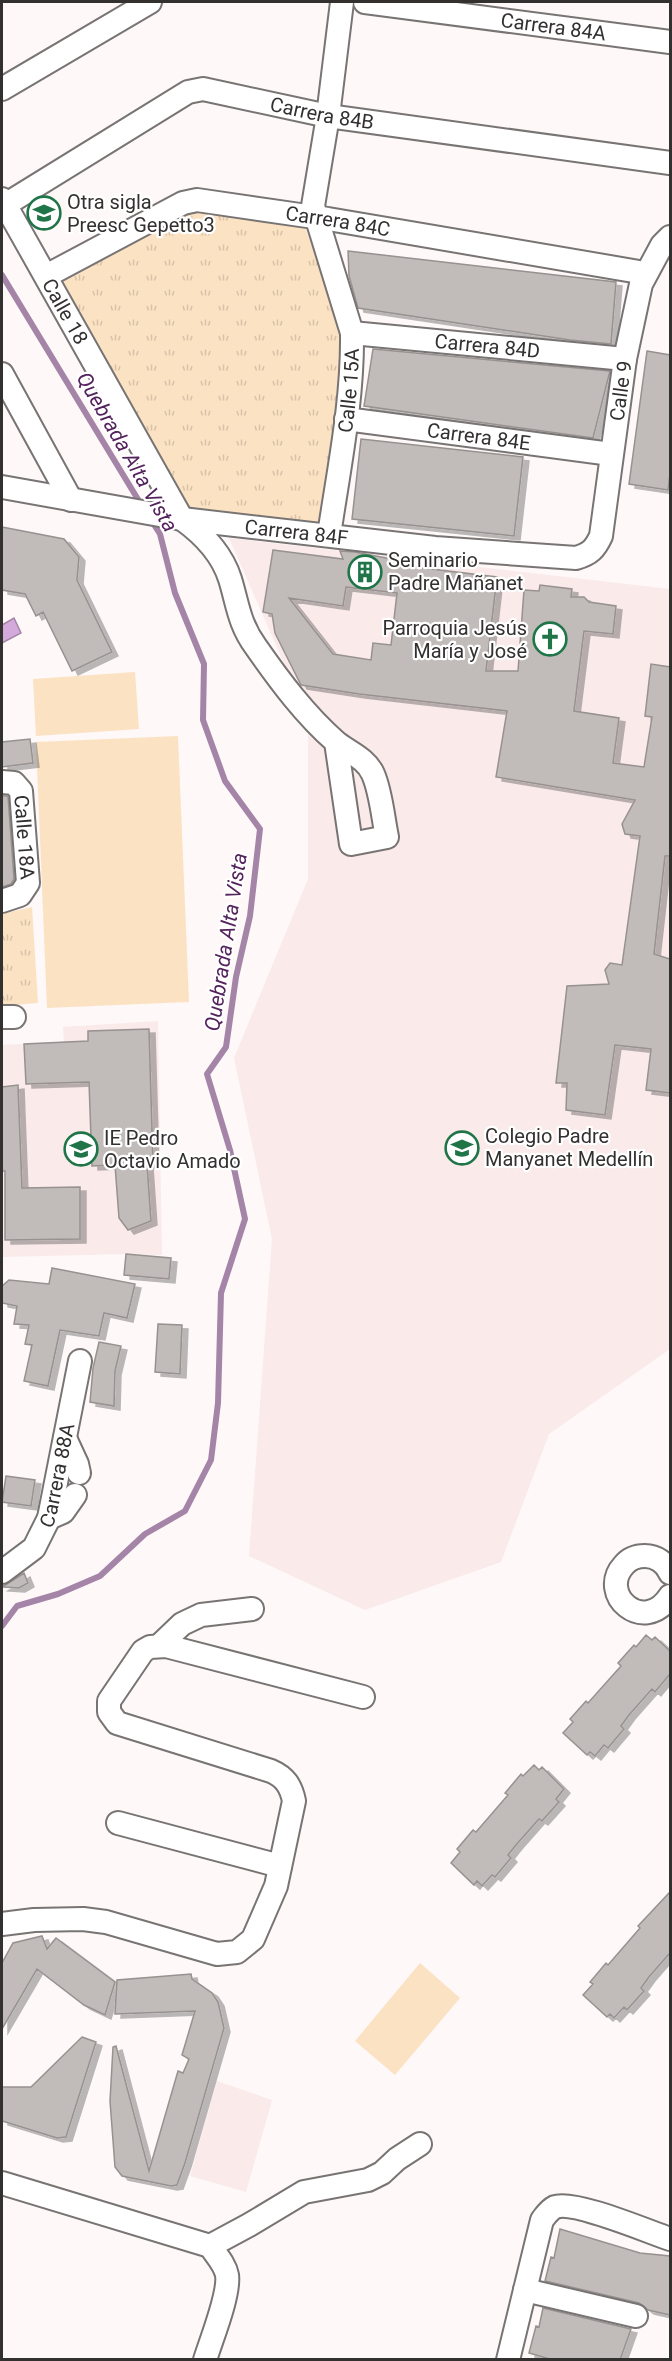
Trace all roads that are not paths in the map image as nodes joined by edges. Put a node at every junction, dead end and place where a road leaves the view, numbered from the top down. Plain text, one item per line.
1 (150, 2) edge
2 (342, 2) edge
3 (365, 2) edge
4 (670, 42) edge
5 (2, 89) edge
6 (328, 116) junction
7 (670, 163) edge
8 (3, 202) edge
9 (315, 217) junction
10 (670, 237) edge
11 (645, 273) junction
12 (46, 276) junction
13 (351, 333) junction
14 (625, 359) junction
15 (2, 374) edge
16 (346, 419) junction
17 (611, 454) junction
18 (2, 487) edge
19 (71, 500) junction
20 (182, 519) junction
21 (329, 535) junction
22 (592, 552) joint
23 (336, 742) dead end
24 (2, 782) edge
25 (6, 900) edge
26 (80, 1361) dead end
27 (65, 1438) junction
28 (49, 1518) junction
29 (668, 1563) edge
30 (2, 1572) edge
31 (670, 1596) edge
32 (252, 1609) dead end
33 (159, 1646) junction
34 (363, 1697) dead end
35 (118, 1823) dead end
36 (280, 1866) junction
37 (2, 1924) edge
38 (420, 2144) dead end
39 (2, 2183) edge
40 (670, 2239) edge
41 (210, 2246) junction
42 (525, 2290) junction
43 (636, 2316) dead end
44 (509, 2359) edge
45 (205, 2360) edge

1 - 5 street
2 - 6 street, Calle 15A
3 - 4 street, Carrera 84A
6 - 7 street, Carrera 84B
6 - 8 street, Carrera 84B
6 - 9 street, Calle 15A
8 - 12 street, Calle 18
9 - 11 street, Carrera 84C
9 - 12 street, Carrera 84C
9 - 13 street, Calle 15A
10 - 11 street, Calle 9
11 - 14 street, Calle 9
12 - 20 street, Calle 18
13 - 14 street, Carrera 84D
13 - 16 street, Calle 15A
14 - 17 street, Calle 9
15 - 19 street
16 - 17 street, Carrera 84E
16 - 21 street, Calle 15A
17 - 22 street, Calle 9
18 - 19 street, Carrera 84F
19 - 20 street, Carrera 84F
20 - 21 street, Carrera 84F
20 - 23 street
21 - 22 street, Carrera 84F
24 - 25 street, Calle 18A
26 - 27 street, Carrera 88A
27 - 28 street, Carrera 88A
27 - 28 street
28 - 30 street, Carrera 88A
29 - 31 street
32 - 33 street
33 - 34 street
33 - 36 street
35 - 36 street
36 - 37 street
38 - 41 street
39 - 41 street
40 - 42 street
41 - 45 street
42 - 43 street
42 - 44 street

